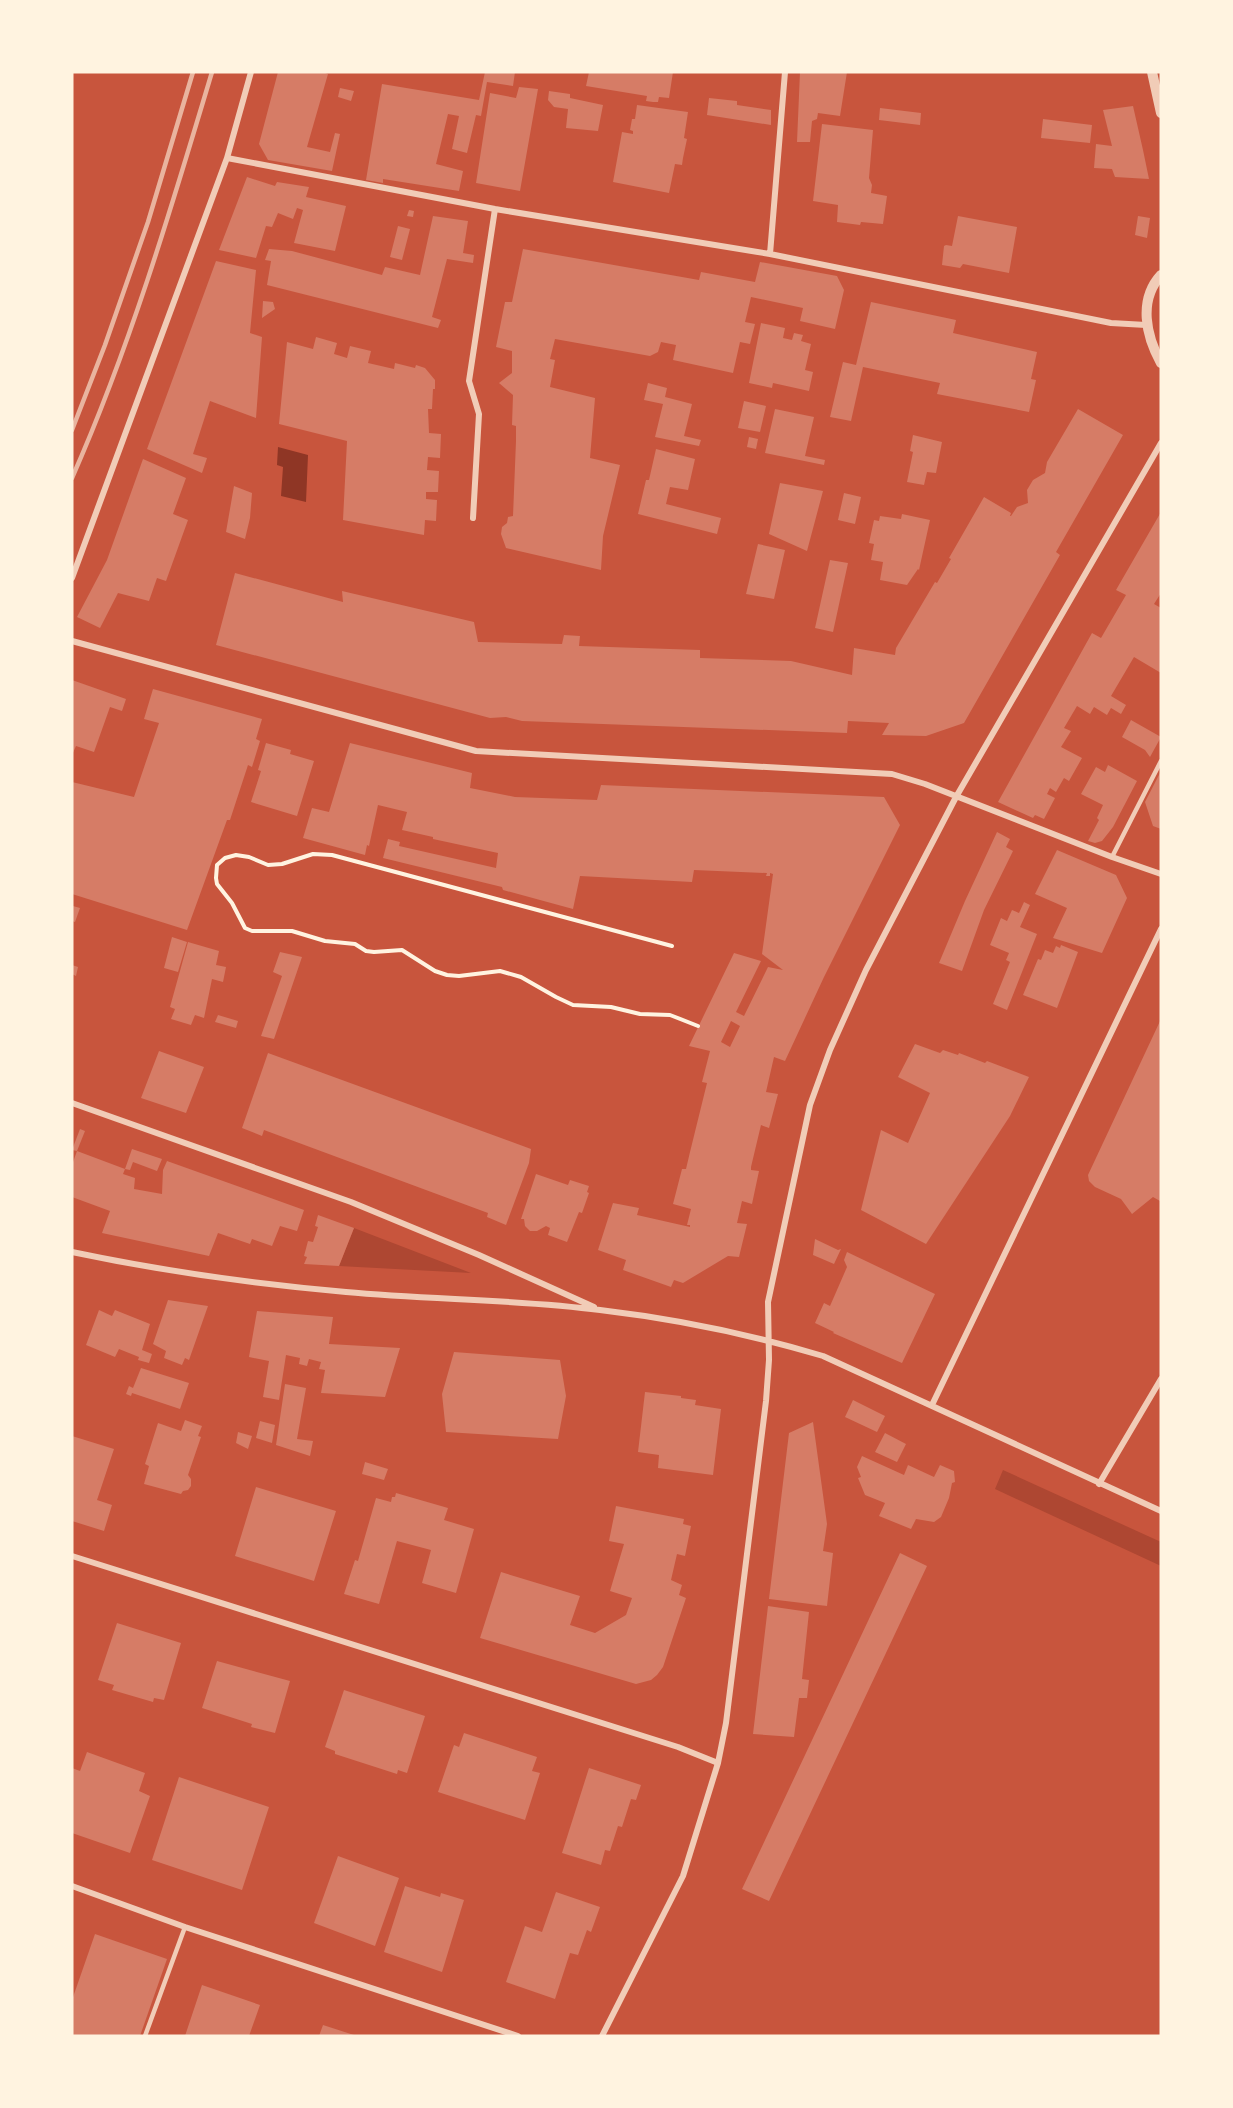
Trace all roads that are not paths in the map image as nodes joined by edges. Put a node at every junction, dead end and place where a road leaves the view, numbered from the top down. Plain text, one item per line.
1 (251, 72) edge
2 (785, 72) edge
3 (1152, 72) edge
4 (1161, 113) edge
5 (227, 158) junction
6 (495, 209) junction
7 (770, 254) junction
8 (1161, 275) edge
9 (1146, 325) junction
10 (1161, 363) edge
11 (1161, 443) edge
12 (472, 518) dead end
13 (72, 578) edge
14 (72, 641) edge
15 (1161, 761) edge
16 (956, 797) junction
17 (1112, 858) junction
18 (1161, 874) edge
19 (1161, 928) edge
20 (72, 1103) edge
21 (72, 1252) edge
22 (600, 1310) junction
23 (768, 1339) junction
24 (1161, 1379) edge
25 (932, 1405) junction
26 (1099, 1484) junction
27 (1161, 1511) edge
28 (72, 1556) edge
29 (718, 1763) junction
30 (72, 1886) edge
31 (185, 1927) junction
32 (145, 2036) edge
33 (518, 2036) edge
34 (602, 2036) edge

1 - 5 street
2 - 7 street
3 - 4 street
5 - 6 street
5 - 13 street
6 - 7 street
6 - 12 street
7 - 9 street
8 - 9 street
9 - 10 street
11 - 16 street
14 - 16 street
15 - 17 lane
16 - 17 street
16 - 23 street
17 - 18 street
19 - 25 street
20 - 22 street
21 - 22 street
22 - 23 street
23 - 25 street
23 - 29 street
24 - 26 street
25 - 26 street
26 - 27 street
28 - 29 street
29 - 34 street
30 - 31 street
31 - 32 lane
31 - 33 street

